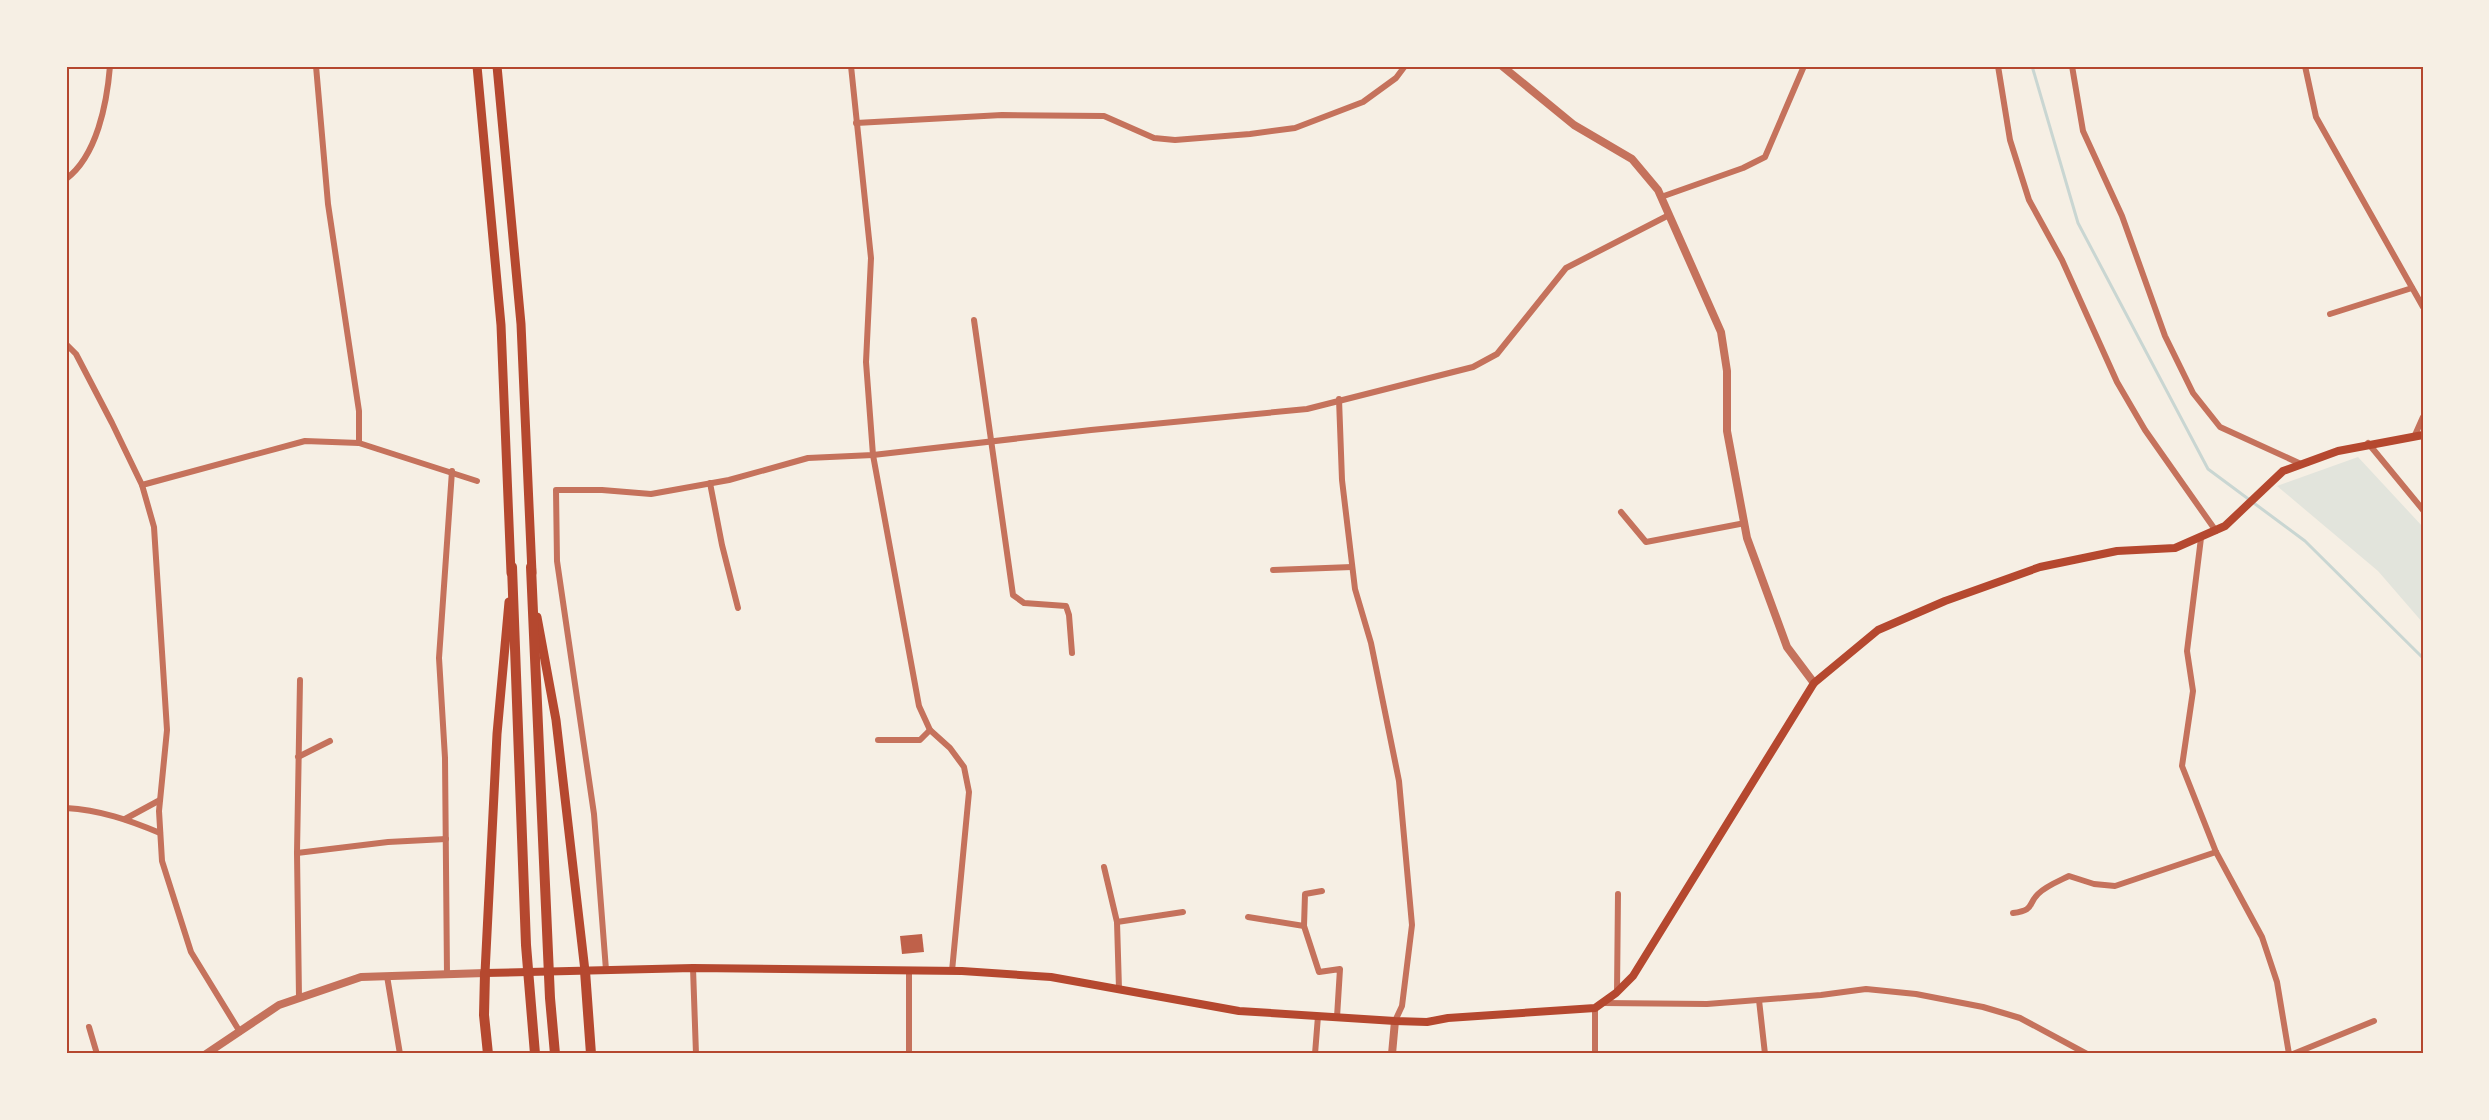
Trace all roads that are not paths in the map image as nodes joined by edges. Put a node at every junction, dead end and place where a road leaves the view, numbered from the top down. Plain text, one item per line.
1 (110, 66) edge
2 (316, 66) edge
3 (477, 66) edge
4 (497, 66) edge
5 (851, 66) edge
6 (1405, 66) edge
7 (1502, 66) edge
8 (1804, 66) edge
9 (1998, 66) edge
10 (2072, 66) edge
11 (2305, 66) edge
12 (856, 123) junction
13 (66, 180) edge
14 (1661, 197) junction
15 (1669, 215) junction
16 (2412, 288) junction
17 (2423, 307) edge
18 (2330, 314) dead end
19 (974, 320) dead end
20 (66, 344) edge
21 (1339, 399) junction
22 (2423, 417) edge
23 (2419, 435) edge
24 (990, 442) junction
25 (359, 443) junction
26 (2368, 443) junction
27 (873, 455) junction
28 (2301, 464) junction
29 (452, 471) junction
30 (477, 481) dead end
31 (710, 483) junction
32 (142, 485) junction
33 (2423, 510) edge
34 (1621, 512) dead end
35 (1745, 523) junction
36 (2216, 531) junction
37 (2201, 538) junction
38 (512, 567) junction
39 (531, 567) junction
40 (1352, 567) junction
41 (1273, 570) dead end
42 (738, 608) dead end
43 (1072, 653) dead end
44 (300, 680) dead end
45 (1814, 683) junction
46 (930, 730) junction
47 (878, 740) dead end
48 (330, 741) dead end
49 (298, 757) junction
50 (160, 800) junction
51 (66, 808) edge
52 (125, 819) junction
53 (160, 833) junction
54 (446, 839) junction
55 (297, 852) junction
56 (2216, 852) junction
57 (1104, 867) dead end
58 (1322, 891) dead end
59 (1618, 894) dead end
60 (1183, 912) dead end
61 (2013, 914) dead end
62 (1248, 916) dead end
63 (1117, 922) junction
64 (1304, 926) junction
65 (693, 968) junction
66 (606, 970) junction
67 (909, 970) junction
68 (585, 971) junction
69 (952, 971) junction
70 (485, 973) junction
71 (447, 974) junction
72 (387, 976) junction
73 (1119, 989) junction
74 (1616, 993) junction
75 (299, 998) junction
76 (1759, 1000) junction
77 (1599, 1005) junction
78 (1318, 1016) junction
79 (1337, 1017) junction
80 (1395, 1022) junction
81 (2374, 1022) dead end
82 (89, 1027) dead end
83 (240, 1032) junction
84 (97, 1054) edge
85 (206, 1054) edge
86 (400, 1054) edge
87 (488, 1054) edge
88 (535, 1054) edge
89 (555, 1054) edge
90 (591, 1054) edge
91 (696, 1054) edge
92 (909, 1054) edge
93 (1315, 1054) edge
94 (1392, 1054) edge
95 (1595, 1054) edge
96 (1765, 1054) edge
97 (2087, 1054) edge
98 (2291, 1054) edge

1 - 13 street
2 - 25 street
3 - 38 highway
4 - 39 highway
5 - 12 street
6 - 12 street
7 - 14 street
8 - 14 street
9 - 36 street
10 - 28 street
11 - 16 street
12 - 27 street
14 - 15 street
15 - 21 street
15 - 35 street
16 - 17 street
16 - 18 street
19 - 24 street
20 - 32 street
21 - 24 street
21 - 40 street
22 - 23 street
23 - 26 main road
24 - 27 street
24 - 43 street
25 - 29 street
25 - 32 street
26 - 28 main road
26 - 33 street
27 - 31 street
27 - 46 street
28 - 36 main road
29 - 30 street
29 - 54 street
31 - 42 street
31 - 66 street
32 - 50 street
34 - 35 street
35 - 45 street
36 - 37 main road
37 - 45 main road
37 - 56 street
38 - 70 highway
38 - 88 highway
39 - 68 highway
39 - 89 highway
40 - 41 street
40 - 80 street
44 - 49 street
45 - 74 main road
46 - 47 street
46 - 69 street
48 - 49 street
49 - 55 street
50 - 52 street
50 - 53 street
51 - 52 street
52 - 53 street
53 - 83 street
54 - 55 street
54 - 71 street
55 - 75 street
56 - 61 street
56 - 98 street
57 - 63 street
58 - 64 street
59 - 74 street
60 - 63 street
62 - 64 street
63 - 73 street
64 - 79 street
65 - 66 main road
65 - 67 main road
65 - 91 street
66 - 68 main road
67 - 69 main road
67 - 92 street
68 - 70 main road
68 - 90 highway
69 - 73 main road
70 - 71 street
70 - 87 highway
71 - 72 street
72 - 75 street
72 - 86 street
73 - 78 main road
74 - 77 main road
75 - 83 street
76 - 77 street
76 - 96 street
76 - 97 street
77 - 80 main road
77 - 95 street
78 - 79 main road
78 - 93 street
79 - 80 main road
80 - 94 street
81 - 98 street
82 - 84 street
83 - 85 street

